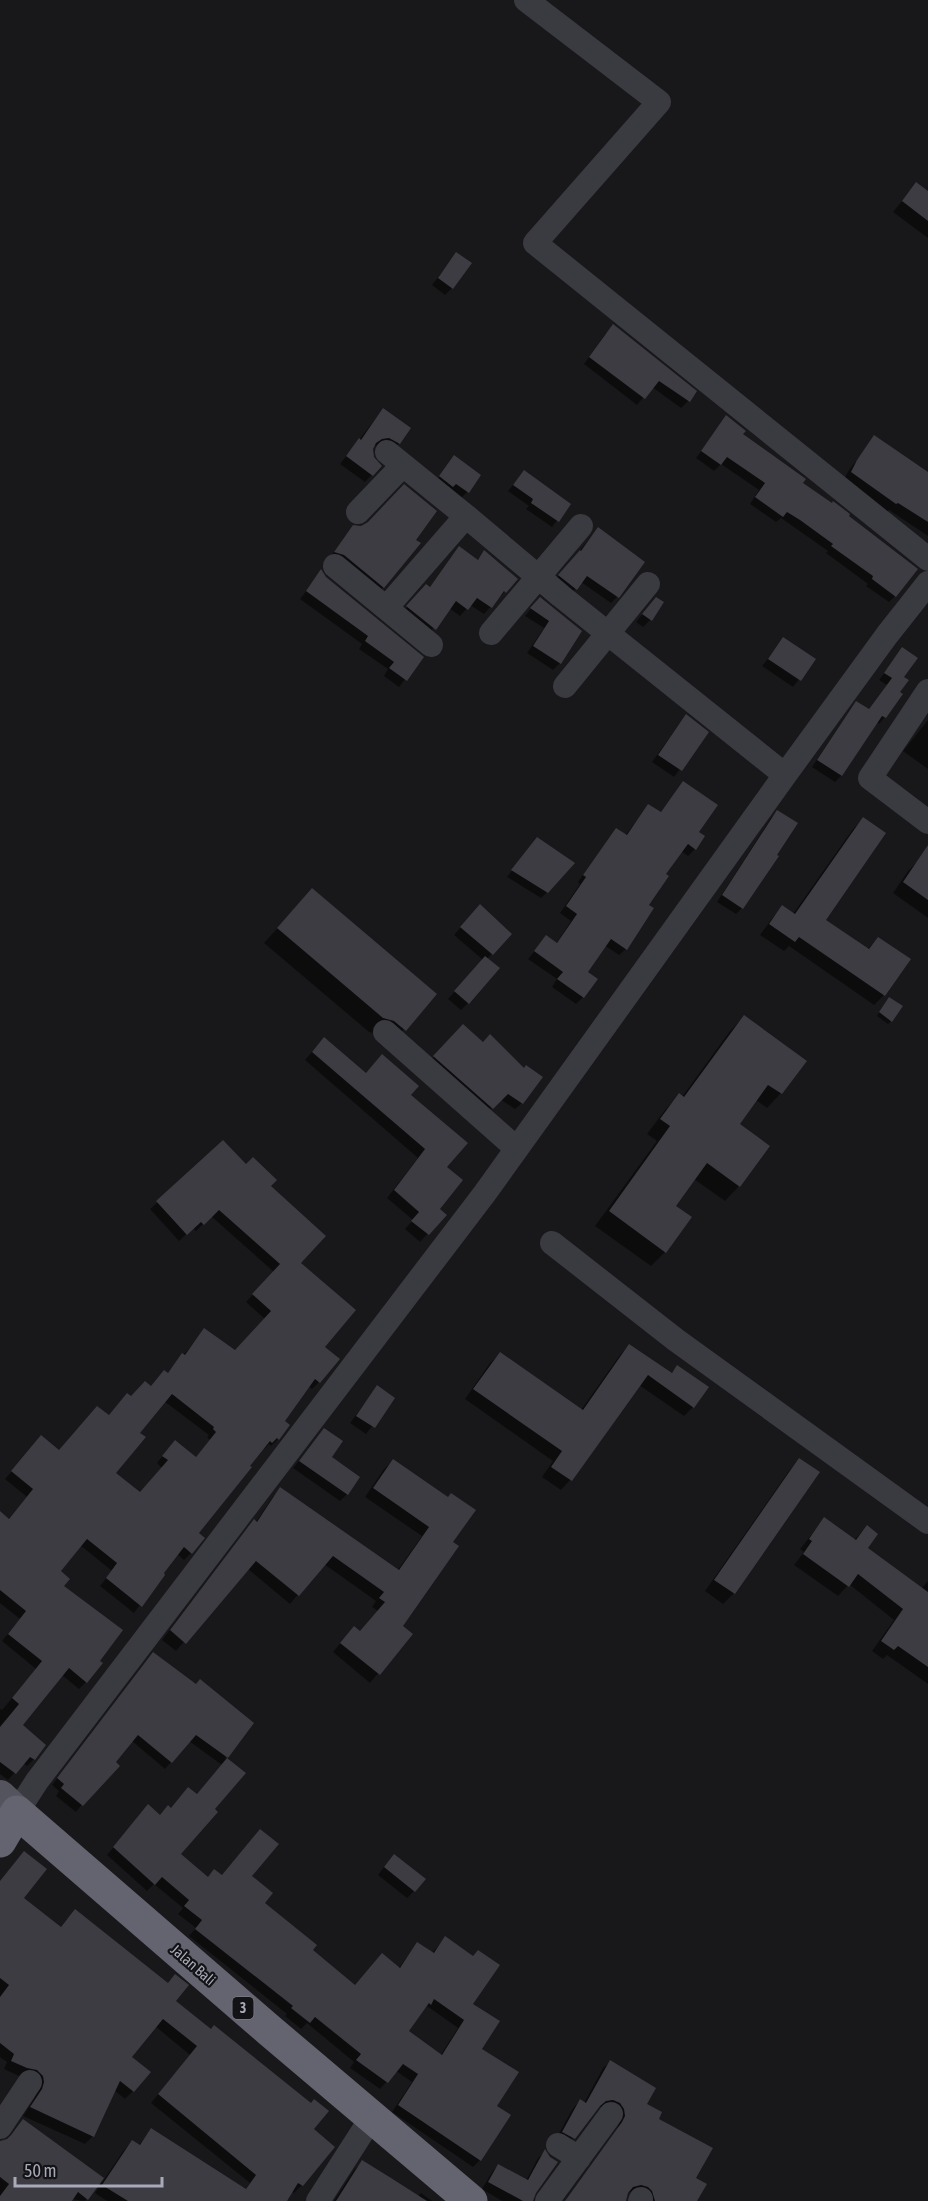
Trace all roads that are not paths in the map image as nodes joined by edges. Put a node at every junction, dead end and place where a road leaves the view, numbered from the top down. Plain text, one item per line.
1 (526, 0) edge
2 (358, 513) dead end
3 (466, 516) junction
4 (580, 526) dead end
5 (928, 559) edge
6 (335, 566) dead end
7 (539, 578) junction
8 (928, 583) edge
9 (648, 584) dead end
10 (386, 608) junction
11 (491, 633) dead end
12 (608, 634) junction
13 (431, 645) dead end
14 (565, 686) dead end
15 (928, 691) edge
16 (785, 775) junction
17 (928, 822) edge
18 (385, 1032) dead end
19 (516, 1148) junction
20 (552, 1243) dead end
21 (928, 1522) edge
22 (9, 1804) edge
23 (0, 1840) edge
24 (30, 2082) dead end
25 (611, 2115) dead end
26 (372, 2117) junction
27 (0, 2127) edge
28 (558, 2145) dead end
29 (579, 2158) junction
30 (318, 2201) edge
31 (471, 2201) edge
32 (547, 2201) edge

1 - 5 street
2 - 3 street
3 - 7 street
3 - 10 street
4 - 7 street
6 - 10 street
7 - 11 street
7 - 12 street
8 - 16 street
9 - 12 street
10 - 13 street
12 - 14 street
12 - 16 street
15 - 17 street
16 - 19 street
18 - 19 street
19 - 22 street
20 - 21 street
22 - 23 highway
22 - 26 highway, Jalan Bali / 3
24 - 27 street
25 - 29 street
26 - 30 street
26 - 31 highway, Jalan Bali / 3
28 - 29 street
29 - 32 street

